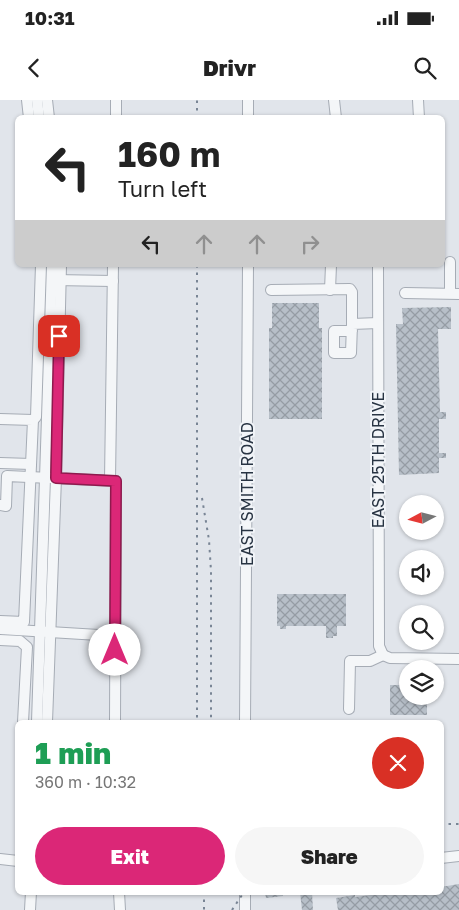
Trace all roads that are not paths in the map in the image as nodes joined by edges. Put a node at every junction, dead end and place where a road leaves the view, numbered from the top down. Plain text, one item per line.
1 (27, 100) edge
2 (37, 100) edge
3 (47, 100) edge
4 (116, 100) edge
5 (248, 100) edge
6 (334, 100) edge
7 (418, 100) edge
8 (29, 115) edge
9 (39, 115) edge
10 (49, 115) edge
11 (116, 115) edge
12 (248, 115) edge
13 (336, 115) edge
14 (420, 115) edge
15 (450, 262) edge
16 (42, 267) edge
17 (52, 267) edge
18 (60, 267) edge
19 (113, 267) edge
20 (248, 267) edge
21 (332, 267) edge
22 (378, 267) edge
23 (51, 280) junction
24 (113, 281) junction
25 (271, 290) dead end
26 (330, 290) junction
27 (405, 293) dead end
28 (455, 294) edge
29 (378, 323) junction
30 (37, 394) junction
31 (53, 395) junction
32 (0, 419) edge
33 (33, 420) junction
34 (0, 463) edge
35 (31, 464) junction
36 (31, 477) junction
37 (51, 478) junction
38 (110, 480) junction
39 (0, 505) edge
40 (0, 621) edge
41 (0, 629) edge
42 (45, 632) junction
43 (115, 636) junction
44 (0, 640) edge
45 (384, 655) junction
46 (459, 659) edge
47 (349, 709) dead end
48 (24, 720) edge
49 (36, 720) edge
50 (46, 720) edge
51 (115, 720) edge
52 (245, 720) edge
53 (459, 856) edge
54 (444, 858) edge
55 (0, 859) edge
56 (15, 861) edge
57 (31, 895) edge
58 (120, 895) edge
59 (245, 895) edge
60 (30, 910) edge
61 (120, 910) edge
62 (245, 910) edge

1 - 8 street
2 - 9 street
3 - 10 street
4 - 11 street
5 - 12 street
6 - 13 street
7 - 14 street
15 - 28 street
16 - 23 street
17 - 23 street
18 - 23 street
19 - 24 street
20 - 52 street, EAST SMITH ROAD
21 - 26 street
22 - 29 street, EAST 25TH DRIVE
23 - 24 street
23 - 30 street
23 - 31 street
24 - 38 street
25 - 26 street
26 - 29 street
27 - 28 street
29 - 45 street, EAST 25TH DRIVE
30 - 31 street
30 - 33 street
31 - 37 street
32 - 33 street
33 - 35 street
34 - 35 street
35 - 36 street
36 - 37 street
36 - 39 street
36 - 40 street
37 - 38 street
37 - 42 street
38 - 43 street
41 - 42 street
42 - 43 street
42 - 49 street
42 - 50 street
43 - 51 street
44 - 48 street
45 - 46 street
45 - 47 street
53 - 54 street
55 - 56 street
57 - 60 street
58 - 61 street
59 - 62 street

